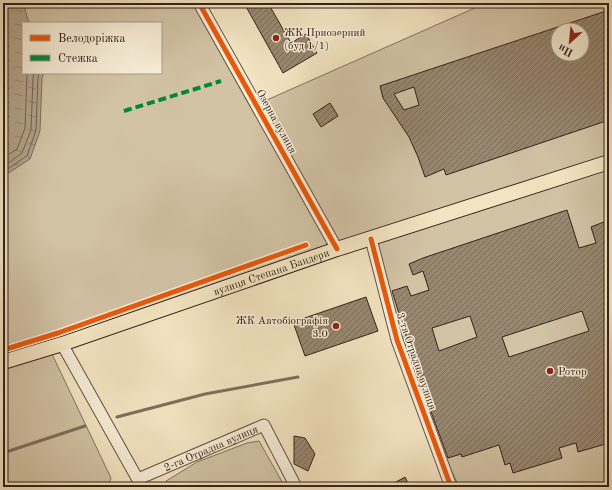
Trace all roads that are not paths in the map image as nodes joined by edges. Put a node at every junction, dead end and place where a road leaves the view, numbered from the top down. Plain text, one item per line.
1 (199, 3) edge
2 (609, 162) edge
3 (371, 238) junction
4 (337, 249) junction
5 (62, 344) junction
6 (3, 362) edge
7 (138, 484) edge
8 (296, 487) edge
9 (451, 487) edge

1 - 4 street, Озерна вулиця
2 - 3 main road, вулиця Степана Бандери
3 - 4 main road, вулиця Степана Бандери
3 - 9 street, 3-тя Отрадна вулиця
4 - 5 main road, вулиця Степана Бандери
5 - 6 main road, вулиця Степана Бандери
5 - 7 street
7 - 8 street, 2-га Отрадна вулиця

